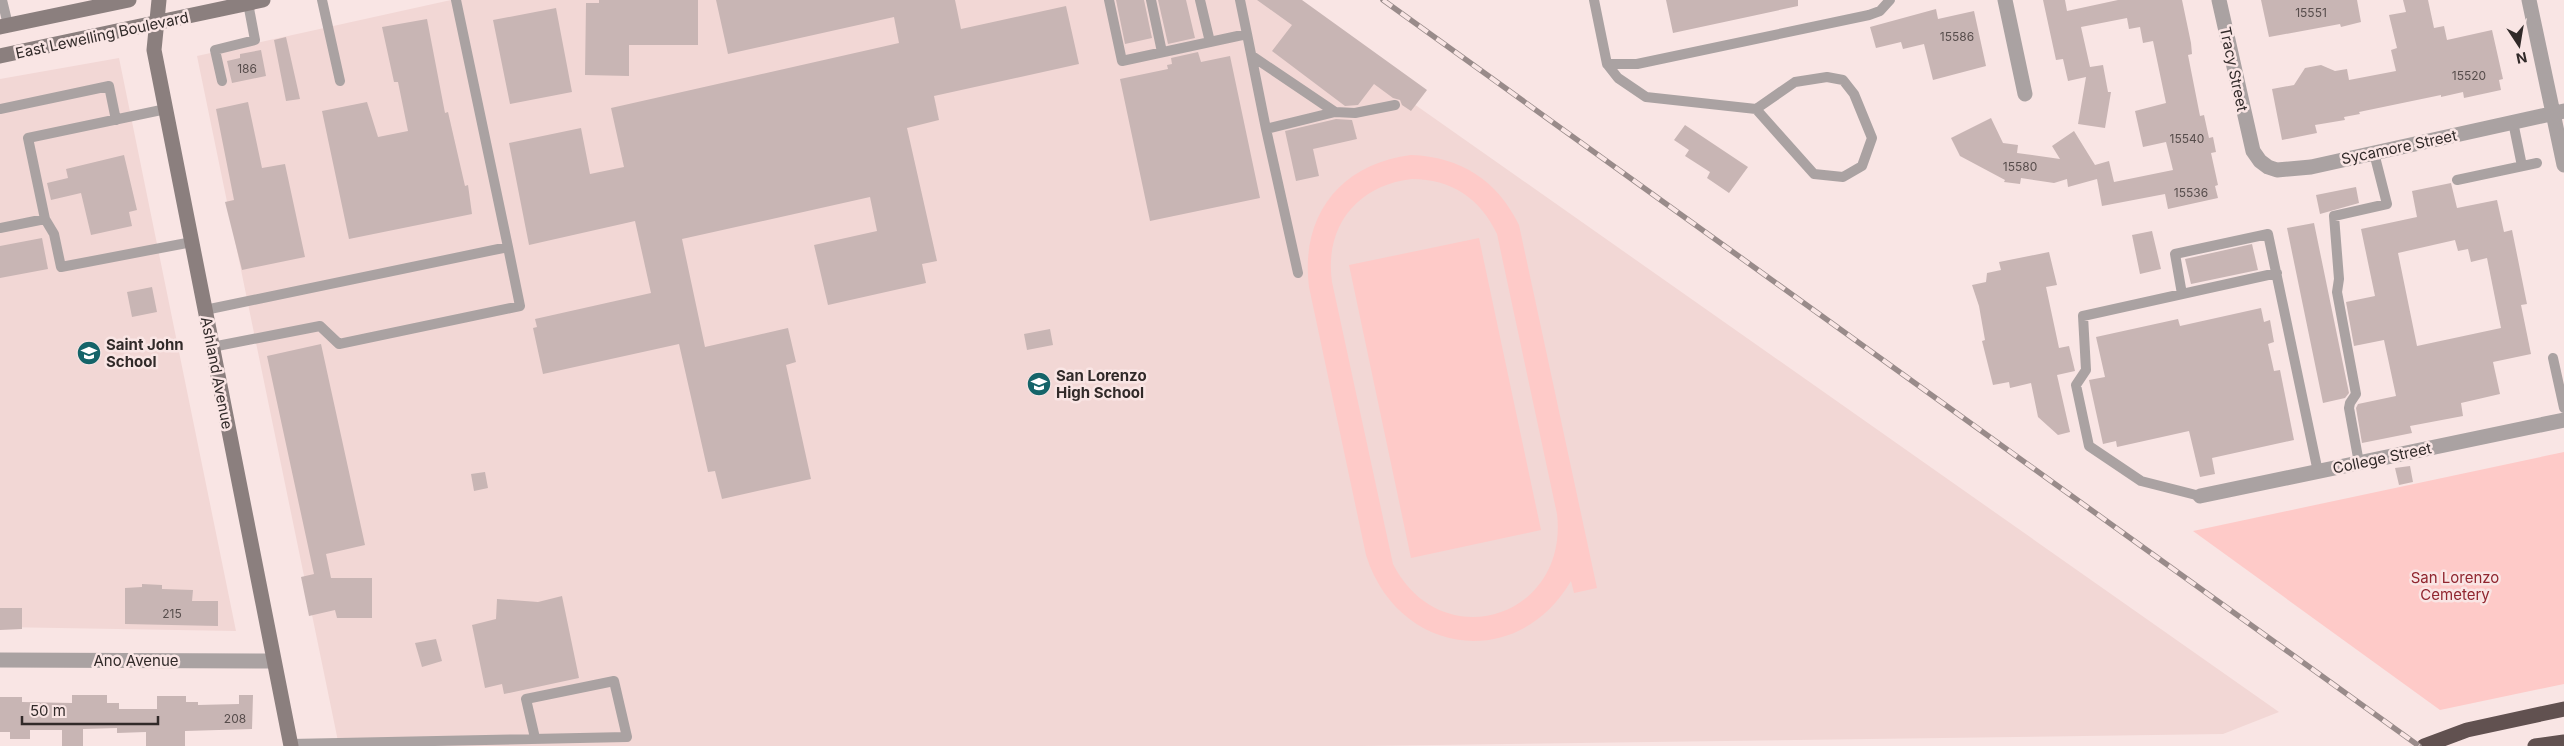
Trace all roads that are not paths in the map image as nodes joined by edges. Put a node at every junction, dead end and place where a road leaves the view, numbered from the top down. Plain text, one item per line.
1 (2, 0) edge
2 (129, 0) edge
3 (159, 0) edge
4 (322, 0) edge
5 (456, 0) edge
6 (1109, 0) edge
7 (1151, 0) edge
8 (1200, 0) edge
9 (1240, 0) edge
10 (1594, 0) edge
11 (1890, 0) edge
12 (2005, 0) edge
13 (2219, 0) edge
14 (2529, 0) edge
15 (255, 2) edge
16 (156, 24) junction
17 (4, 26) edge
18 (1247, 34) junction
19 (1210, 42) junction
20 (1162, 52) junction
21 (0, 56) edge
22 (1252, 56) junction
23 (1607, 64) junction
24 (222, 81) dead end
25 (340, 81) dead end
26 (2025, 94) dead end
27 (1395, 105) dead end
28 (0, 109) edge
29 (1756, 109) junction
30 (166, 110) junction
31 (1334, 112) junction
32 (2559, 112) edge
33 (116, 120) junction
34 (2513, 122) junction
35 (1266, 129) junction
36 (2249, 139) joint
37 (2374, 153) junction
38 (2538, 163) dead end
39 (2564, 165) edge
40 (2522, 166) junction
41 (2457, 180) dead end
42 (45, 219) junction
43 (0, 228) edge
44 (192, 242) junction
45 (508, 247) junction
46 (1298, 273) dead end
47 (2278, 273) junction
48 (2182, 294) junction
49 (205, 310) junction
50 (212, 347) junction
51 (2554, 358) dead end
52 (2564, 408) edge
53 (2564, 420) edge
54 (2359, 463) junction
55 (2318, 472) junction
56 (2200, 496) joint
57 (0, 660) edge
58 (273, 661) junction
59 (2564, 709) edge
60 (535, 738) junction
61 (2564, 742) edge
62 (290, 745) edge
63 (2424, 746) edge
64 (2535, 746) edge

1 - 17 lane
2 - 17 street, East Lewelling Boulevard
3 - 16 street, Ashland Avenue
4 - 25 lane
5 - 45 lane
6 - 20 lane
7 - 20 lane
8 - 19 lane
9 - 18 lane
10 - 23 lane
11 - 23 lane
12 - 26 street
13 - 36 street, Tracy Street
14 - 32 street
15 - 16 street, East Lewelling Boulevard
15 - 24 lane
16 - 21 street, East Lewelling Boulevard
16 - 30 street, Ashland Avenue
18 - 19 lane
18 - 22 lane
19 - 20 lane
22 - 31 lane
22 - 35 lane
23 - 29 lane
27 - 31 lane
28 - 33 lane
29 - 29 lane
30 - 33 lane
30 - 44 street, Ashland Avenue
31 - 35 lane
32 - 34 street, Sycamore Street
32 - 39 street
33 - 42 lane
34 - 37 street, Sycamore Street
34 - 40 lane
35 - 46 lane
36 - 37 street, Sycamore Street
37 - 54 lane
38 - 40 lane
40 - 41 lane
42 - 43 lane
42 - 44 lane
44 - 49 street, Ashland Avenue
45 - 49 lane
45 - 50 lane
47 - 48 lane
47 - 48 lane
47 - 55 lane
48 - 56 lane
49 - 50 street, Ashland Avenue
50 - 58 street, Ashland Avenue
51 - 52 lane
53 - 54 street, College Street
54 - 55 street, College Street
55 - 56 street, College Street
57 - 58 street, Ano Avenue
58 - 62 street, Ashland Avenue
59 - 63 highway
60 - 60 lane
60 - 62 lane
61 - 64 highway

